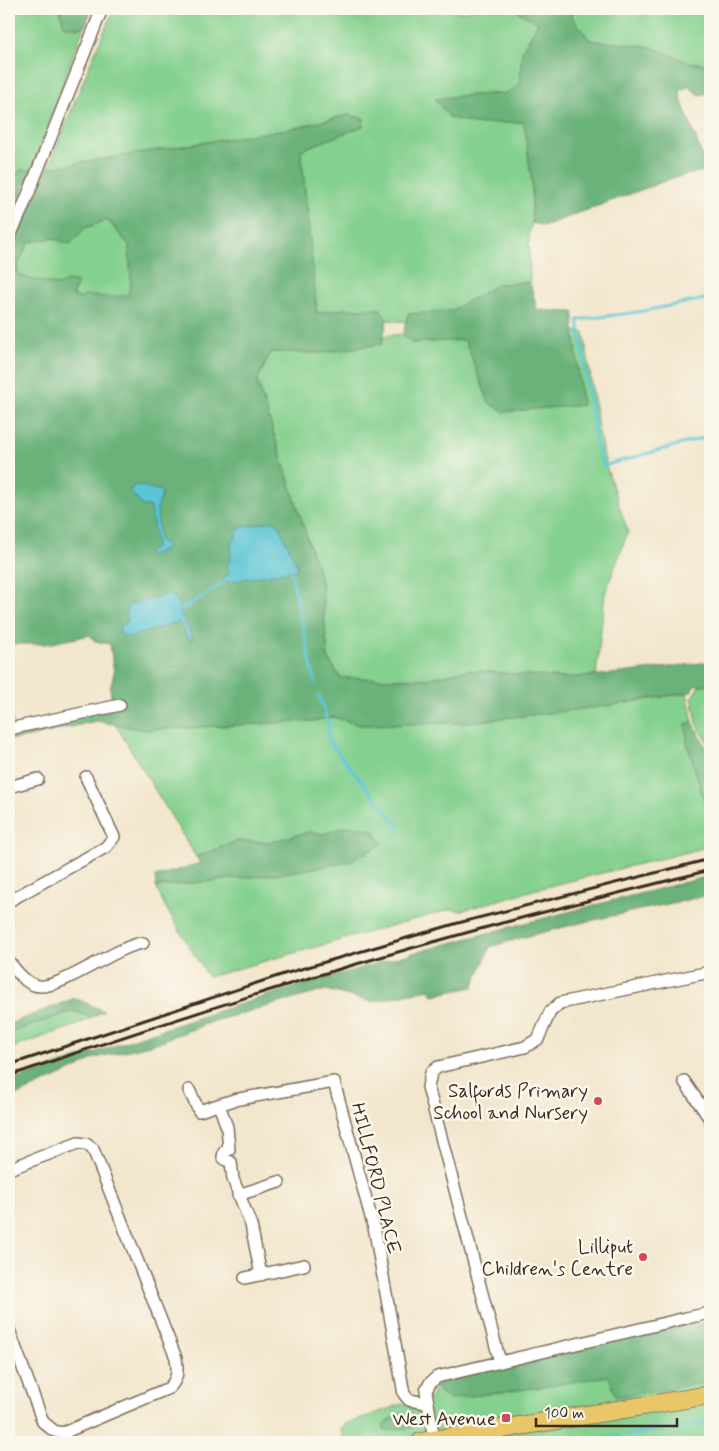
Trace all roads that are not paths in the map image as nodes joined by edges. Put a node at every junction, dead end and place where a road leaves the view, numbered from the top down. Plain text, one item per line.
1 (102, 9) edge
2 (9, 238) edge
3 (120, 705) dead end
4 (9, 729) edge
5 (86, 777) dead end
6 (38, 780) dead end
7 (9, 787) edge
8 (9, 901) edge
9 (143, 943) dead end
10 (9, 962) edge
11 (710, 972) edge
12 (684, 1081) dead end
13 (189, 1090) dead end
14 (219, 1105) junction
15 (710, 1119) edge
16 (9, 1169) edge
17 (279, 1182) dead end
18 (238, 1195) junction
19 (304, 1265) dead end
20 (261, 1275) junction
21 (245, 1278) dead end
22 (710, 1313) edge
23 (9, 1330) edge
24 (500, 1362) junction
25 (710, 1395) edge
26 (427, 1403) junction
27 (64, 1438) edge
28 (428, 1441) edge

1 - 2 street
3 - 4 street
5 - 8 street
6 - 7 street
9 - 10 street
11 - 24 street
12 - 15 street
13 - 14 street, HILLFORD PLACE
14 - 18 street
14 - 26 street, HILLFORD PLACE
16 - 27 street
17 - 18 street
18 - 20 street
19 - 20 street
20 - 21 street
22 - 24 street
23 - 27 street
24 - 26 street
25 - 28 main road
26 - 28 street

